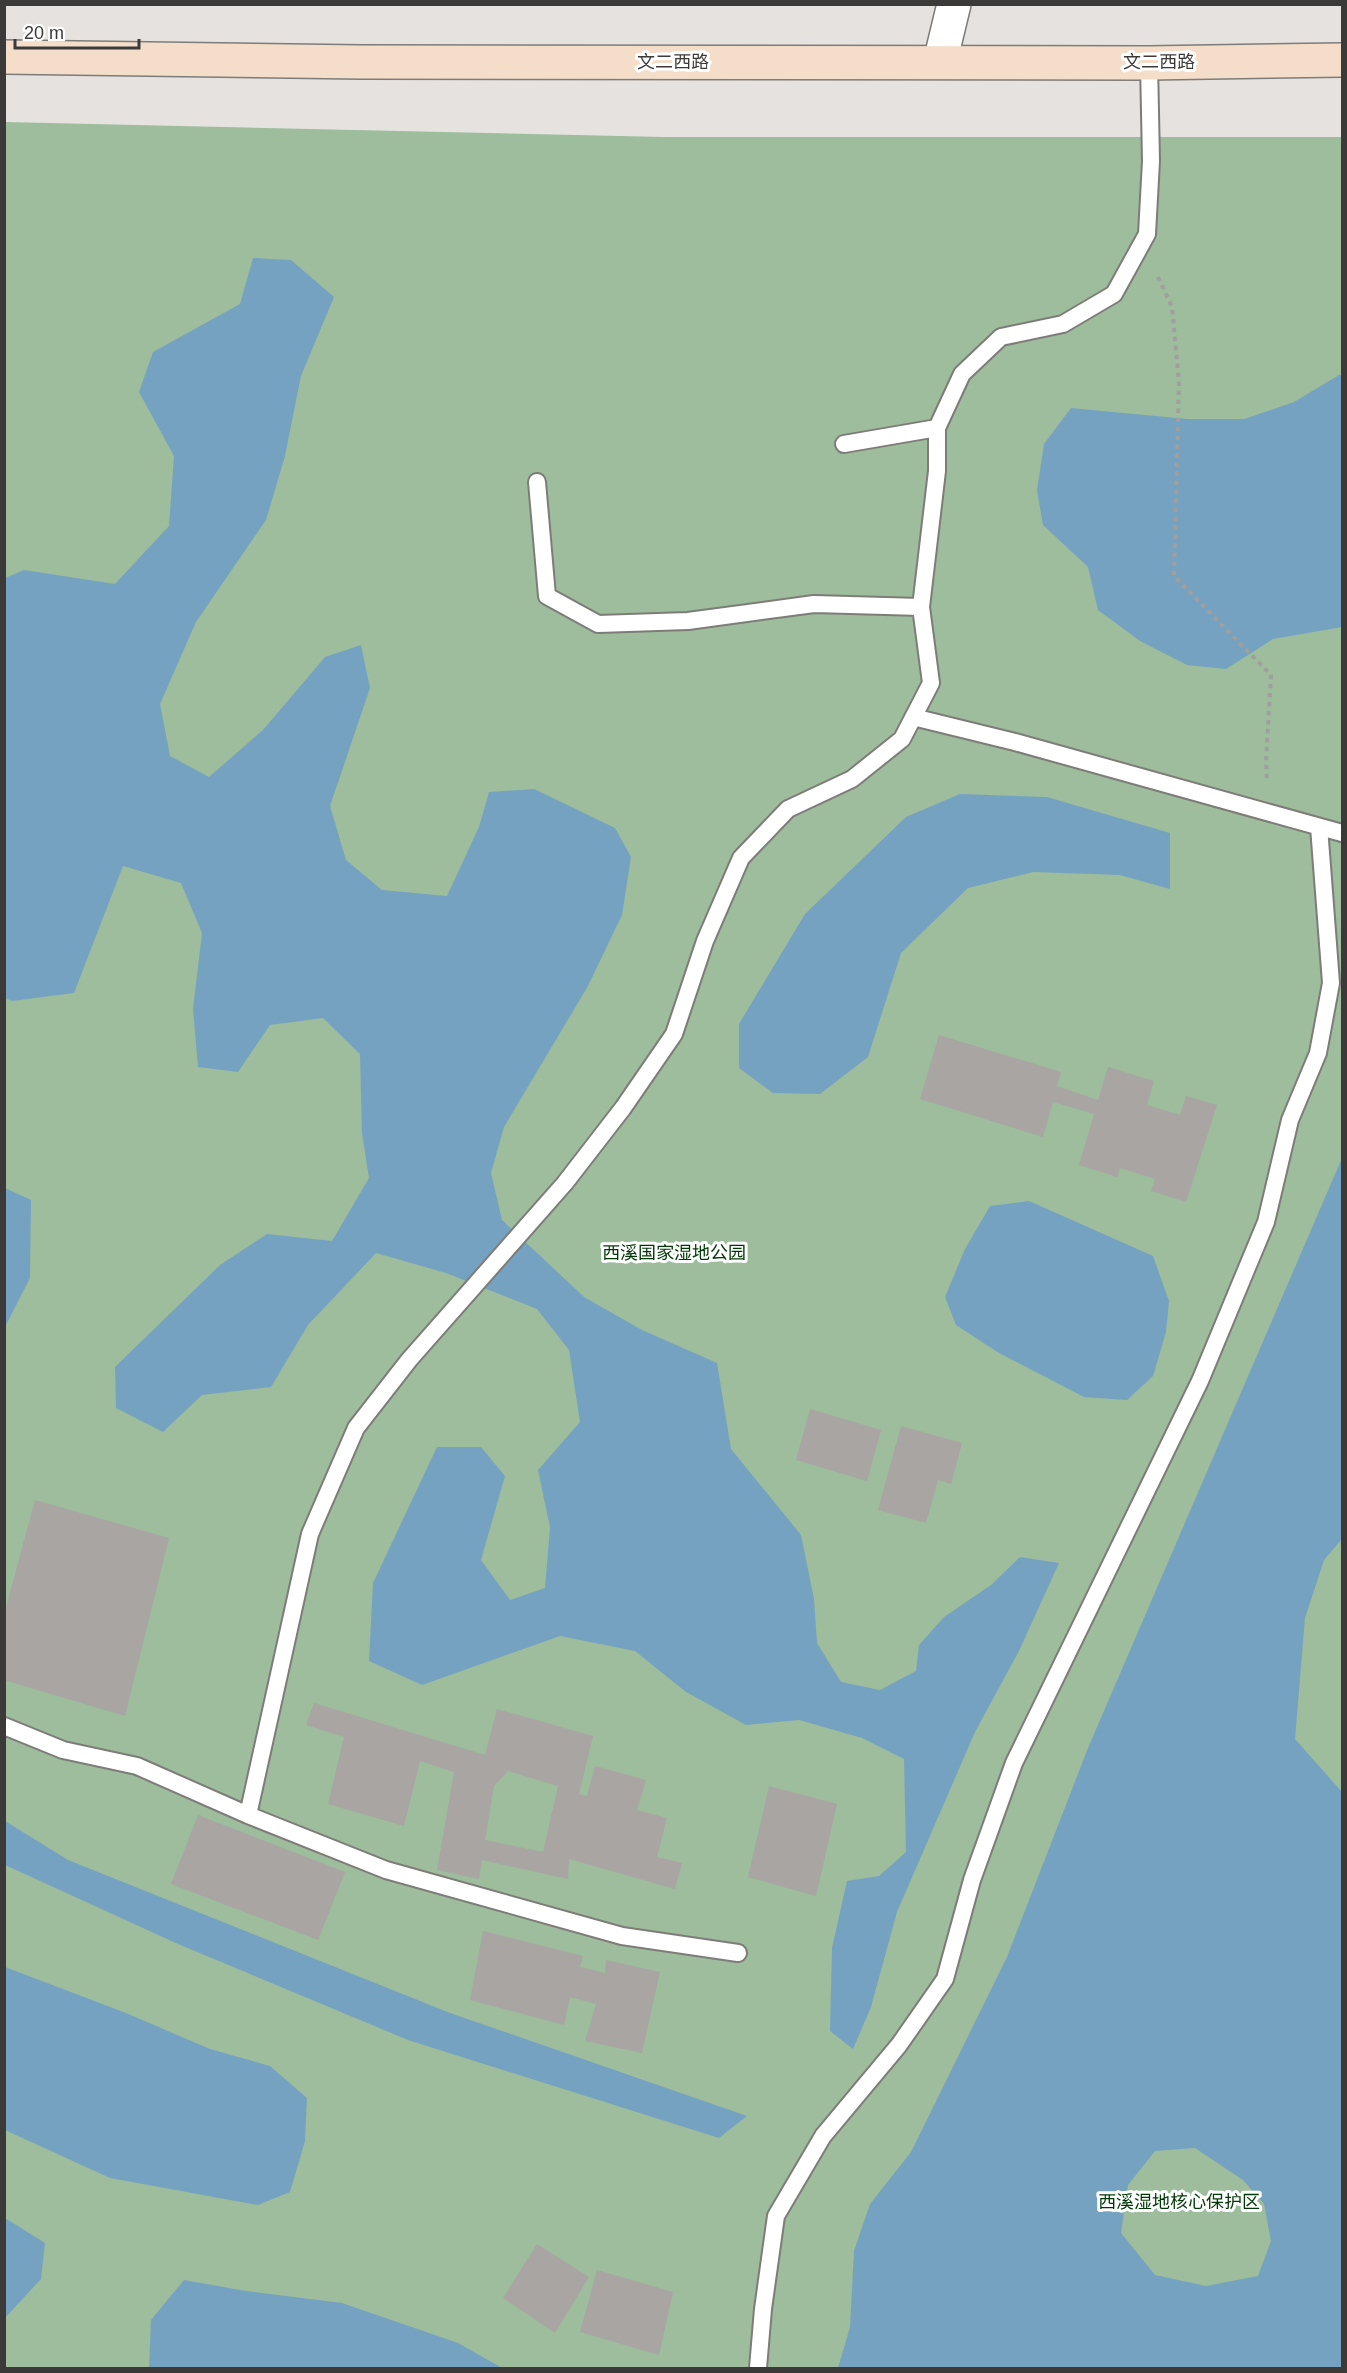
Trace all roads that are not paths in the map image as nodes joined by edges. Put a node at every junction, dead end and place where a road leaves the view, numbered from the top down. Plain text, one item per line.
1 (954, 4) edge
2 (4, 57) edge
3 (1342, 60) edge
4 (940, 62) junction
5 (1149, 63) junction
6 (937, 428) junction
7 (844, 444) dead end
8 (537, 482) dead end
9 (921, 608) junction
10 (913, 717) junction
11 (1319, 827) junction
12 (1342, 833) edge
13 (4, 1726) edge
14 (248, 1815) junction
15 (738, 1953) dead end
16 (758, 2368) edge

1 - 4 street
2 - 4 main road, 文二西路
3 - 5 main road, 文二西路
4 - 5 main road, 文二西路
5 - 6 lane
6 - 7 lane
6 - 9 lane
8 - 9 lane
9 - 10 lane
10 - 11 lane
10 - 14 lane
11 - 12 lane
11 - 16 lane
13 - 14 lane
14 - 15 lane

